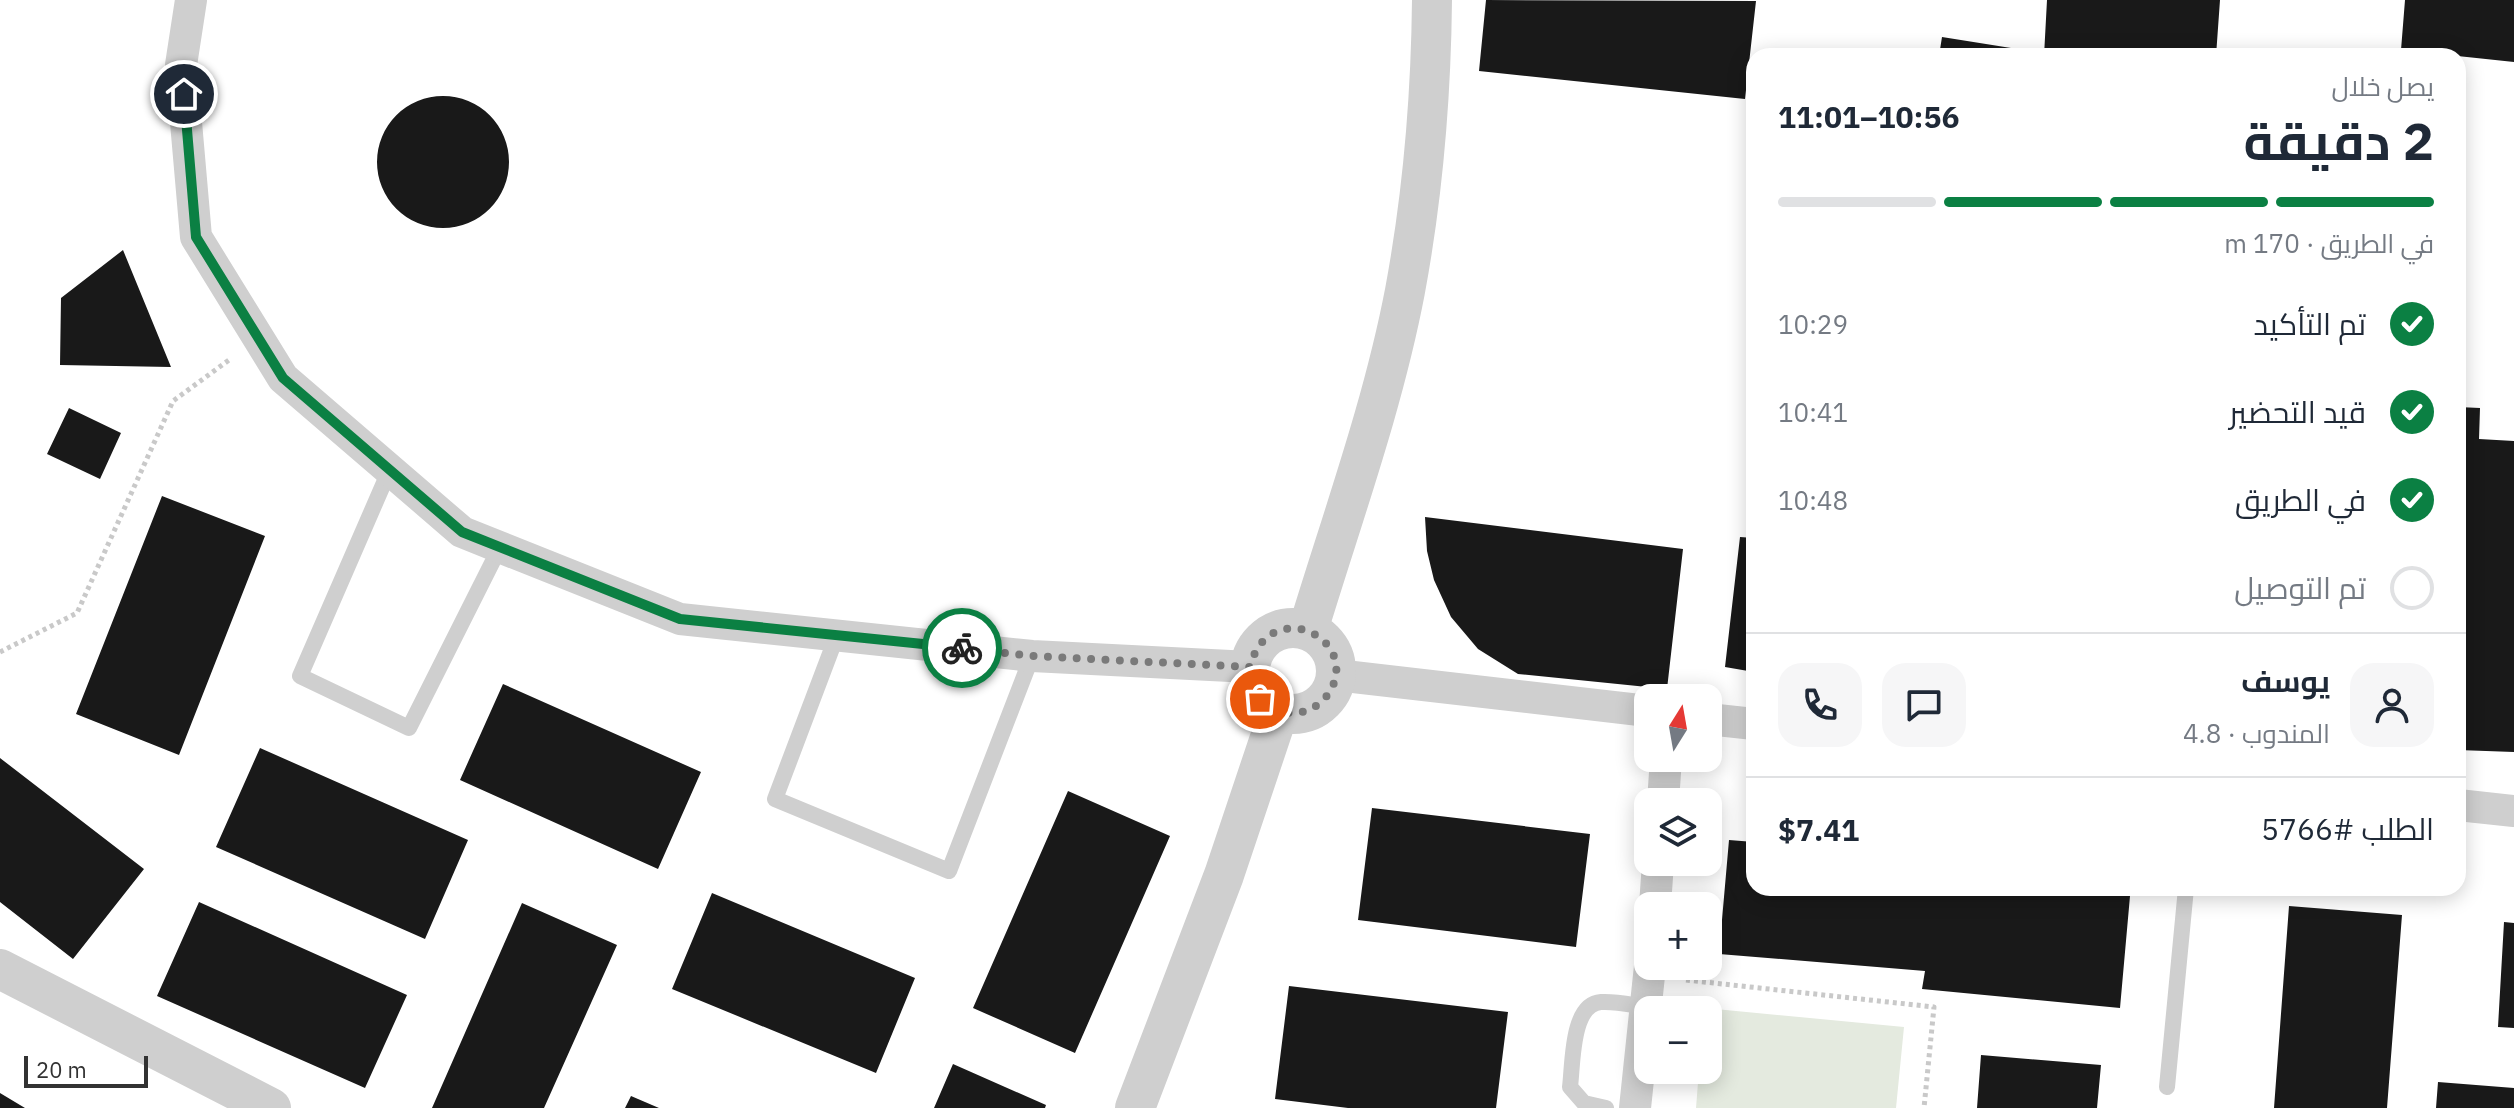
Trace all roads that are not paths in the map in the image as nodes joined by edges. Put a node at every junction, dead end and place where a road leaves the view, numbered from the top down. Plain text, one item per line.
1 (191, 0) edge
2 (1432, 0) edge
3 (390, 469) junction
4 (500, 547) junction
5 (1308, 630) junction
6 (837, 635) junction
7 (1032, 656) junction
8 (1250, 667) junction
9 (1336, 675) junction
10 (1634, 709) edge
11 (1279, 711) junction
12 (1722, 721) edge
13 (1746, 723) edge
14 (2466, 806) edge
15 (2514, 811) edge
16 (2185, 896) edge
17 (0, 969) edge
18 (1634, 1006) edge
19 (1638, 1084) edge
20 (2167, 1087) dead end
21 (271, 1108) edge
22 (1135, 1108) edge
23 (1606, 1108) edge
24 (1635, 1108) edge

1 - 3 street
2 - 5 street
3 - 4 street
3 - 4 lane
4 - 6 street
5 - 8 street
5 - 9 street
6 - 7 street
6 - 7 lane
7 - 8 street
8 - 11 street
9 - 10 street
9 - 11 street
11 - 22 street
12 - 13 street
14 - 15 street
16 - 20 lane
17 - 21 street
18 - 23 lane
19 - 24 street

